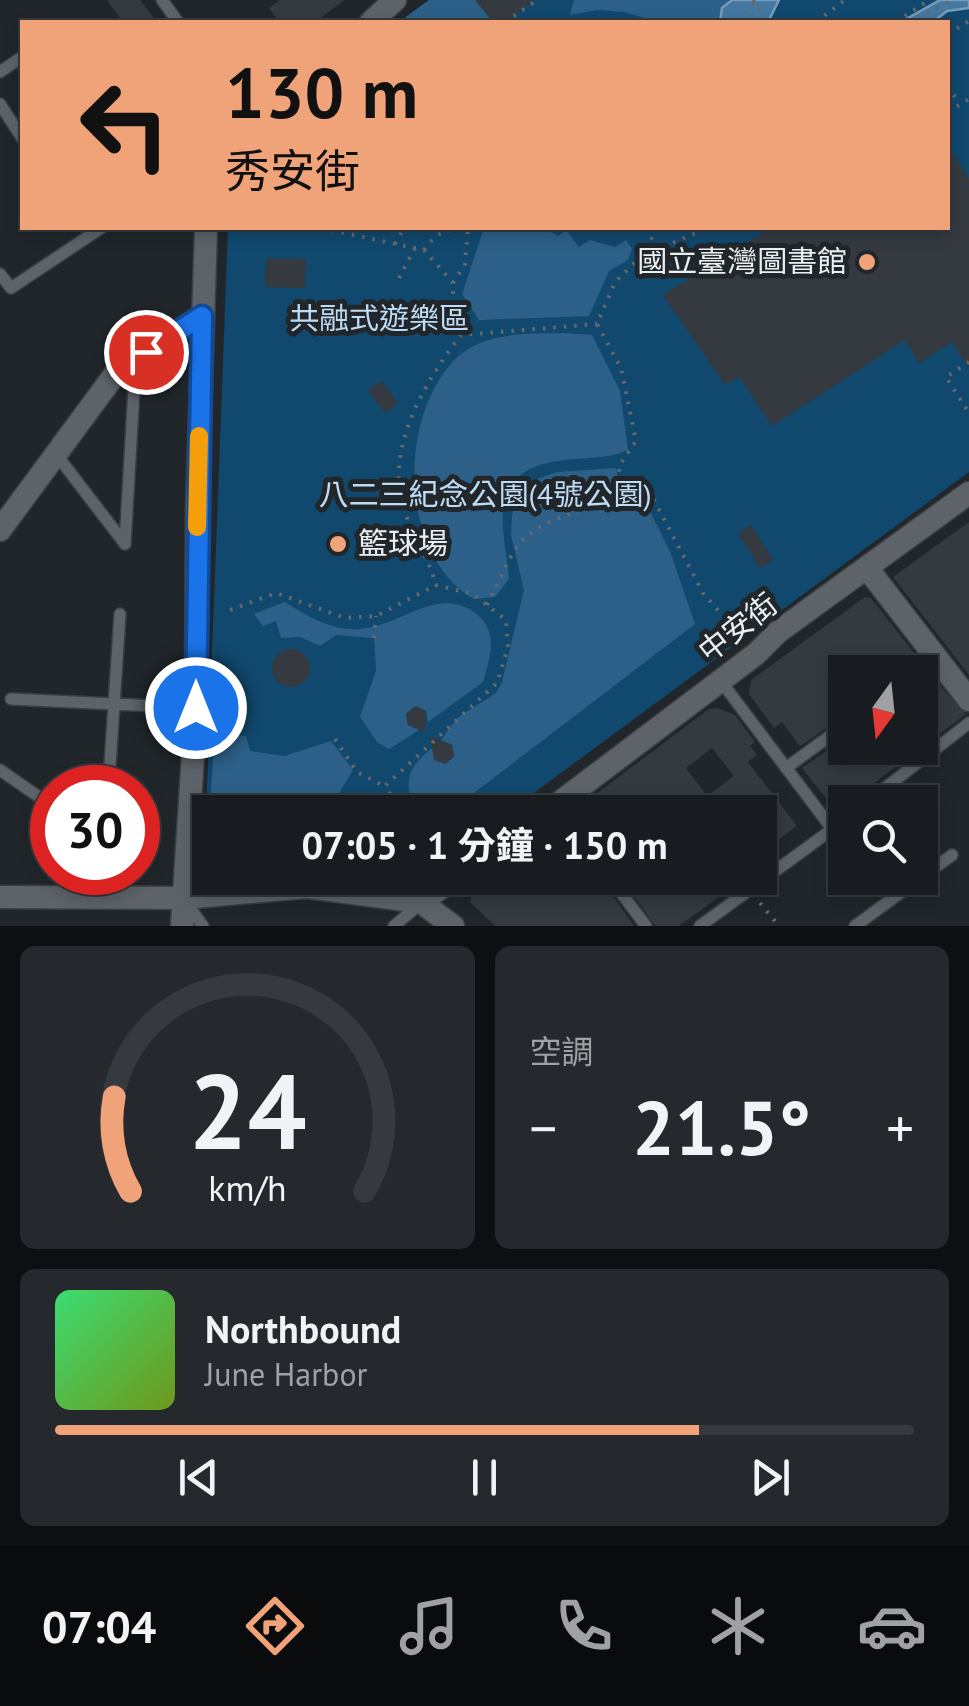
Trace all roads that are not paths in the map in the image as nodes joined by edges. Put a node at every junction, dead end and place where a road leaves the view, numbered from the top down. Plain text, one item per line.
1 (395, 0) edge
2 (373, 20) edge
3 (0, 104) edge
4 (20, 135) edge
5 (206, 230) edge
6 (85, 232) edge
7 (0, 274) edge
8 (5, 292) edge
9 (202, 316) junction
10 (118, 370) junction
11 (56, 454) junction
12 (969, 493) edge
13 (0, 530) edge
14 (867, 568) junction
15 (120, 614) dead end
16 (934, 655) edge
17 (938, 661) edge
18 (720, 680) junction
19 (11, 699) dead end
20 (969, 700) edge
21 (116, 704) junction
22 (196, 708) junction
23 (969, 723) edge
24 (828, 737) edge
25 (110, 764) dead end
26 (786, 768) junction
27 (0, 770) edge
28 (889, 785) edge
29 (30, 791) edge
30 (573, 795) edge
31 (828, 825) edge
32 (828, 833) edge
33 (952, 854) dead end
34 (127, 895) edge
35 (431, 895) edge
36 (623, 895) edge
37 (0, 896) edge
38 (128, 898) junction
39 (183, 898) junction
40 (421, 902) junction
41 (182, 926) edge
42 (203, 926) edge
43 (394, 926) edge
44 (454, 926) edge
45 (646, 926) edge
46 (700, 926) edge
47 (855, 926) edge

1 - 2 street
3 - 4 lane
5 - 9 street
6 - 8 lane
7 - 8 lane
9 - 10 street
9 - 22 street
10 - 11 street
10 - 11 lane
11 - 13 street
12 - 14 street, 中安街
14 - 16 street
14 - 18 street, 中安街
15 - 21 lane
17 - 20 street
18 - 26 lane
18 - 30 street, 中安街
19 - 21 lane
21 - 22 lane
21 - 25 lane
22 - 39 street
23 - 28 lane
24 - 26 lane
26 - 31 lane
27 - 29 lane
32 - 46 lane
33 - 47 lane
34 - 38 lane
35 - 40 street
36 - 45 lane
37 - 38 street
38 - 39 street
39 - 40 street
39 - 41 street
39 - 42 lane
40 - 43 lane
40 - 44 street

